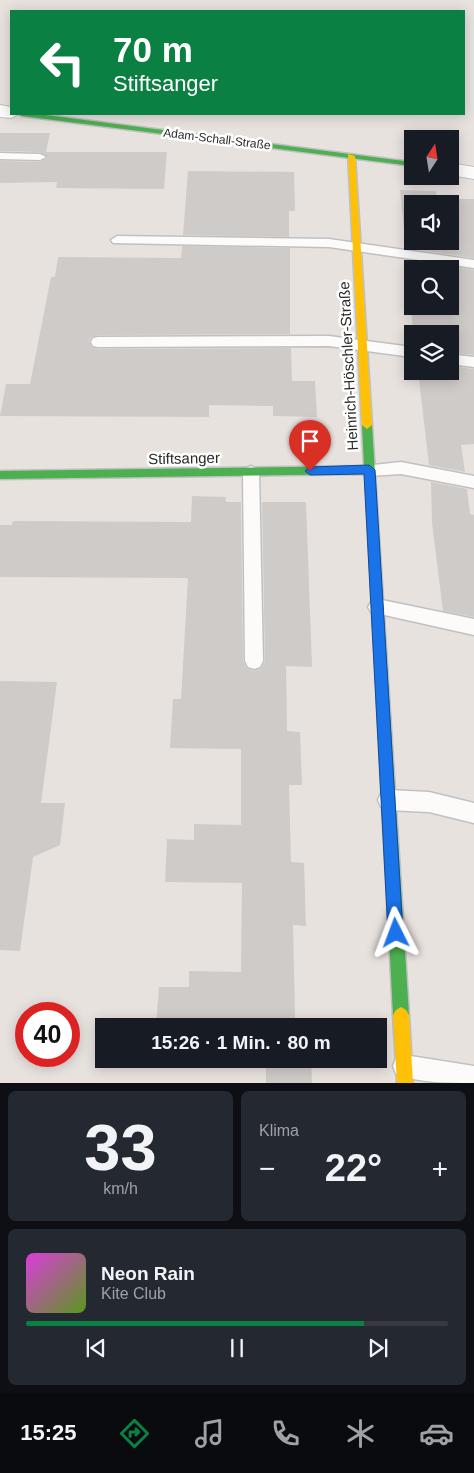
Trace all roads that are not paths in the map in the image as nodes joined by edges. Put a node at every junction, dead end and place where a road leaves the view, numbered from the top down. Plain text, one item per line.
1 (30, 115) edge
2 (0, 156) edge
3 (40, 156) dead end
4 (351, 156) junction
5 (404, 163) edge
6 (459, 170) edge
7 (474, 172) edge
8 (117, 240) dead end
9 (356, 246) junction
10 (474, 264) edge
11 (98, 342) dead end
12 (362, 344) junction
13 (404, 351) edge
14 (459, 360) edge
15 (474, 362) edge
16 (369, 470) junction
17 (251, 472) junction
18 (0, 474) edge
19 (474, 482) edge
20 (377, 607) junction
21 (474, 627) edge
22 (254, 661) dead end
23 (388, 800) junction
24 (474, 813) edge
25 (404, 1075) edge
26 (474, 1077) edge

1 - 4 street, Adam-Schall-Straße
2 - 3 lane
4 - 5 street, Adam-Schall-Straße
4 - 9 street, Heinrich-Höschler-Straße
6 - 7 street
8 - 9 lane
9 - 10 lane
9 - 12 street, Heinrich-Höschler-Straße
11 - 12 lane
12 - 13 lane
12 - 16 street, Heinrich-Höschler-Straße
14 - 15 lane
16 - 17 street, Stiftsanger
16 - 19 lane
16 - 20 street, Heinrich-Höschler-Straße
17 - 18 street, Stiftsanger
17 - 22 lane
20 - 21 lane
20 - 23 street, Heinrich-Höschler-Straße
23 - 24 lane
23 - 25 street, Heinrich-Höschler-Straße
25 - 26 lane

